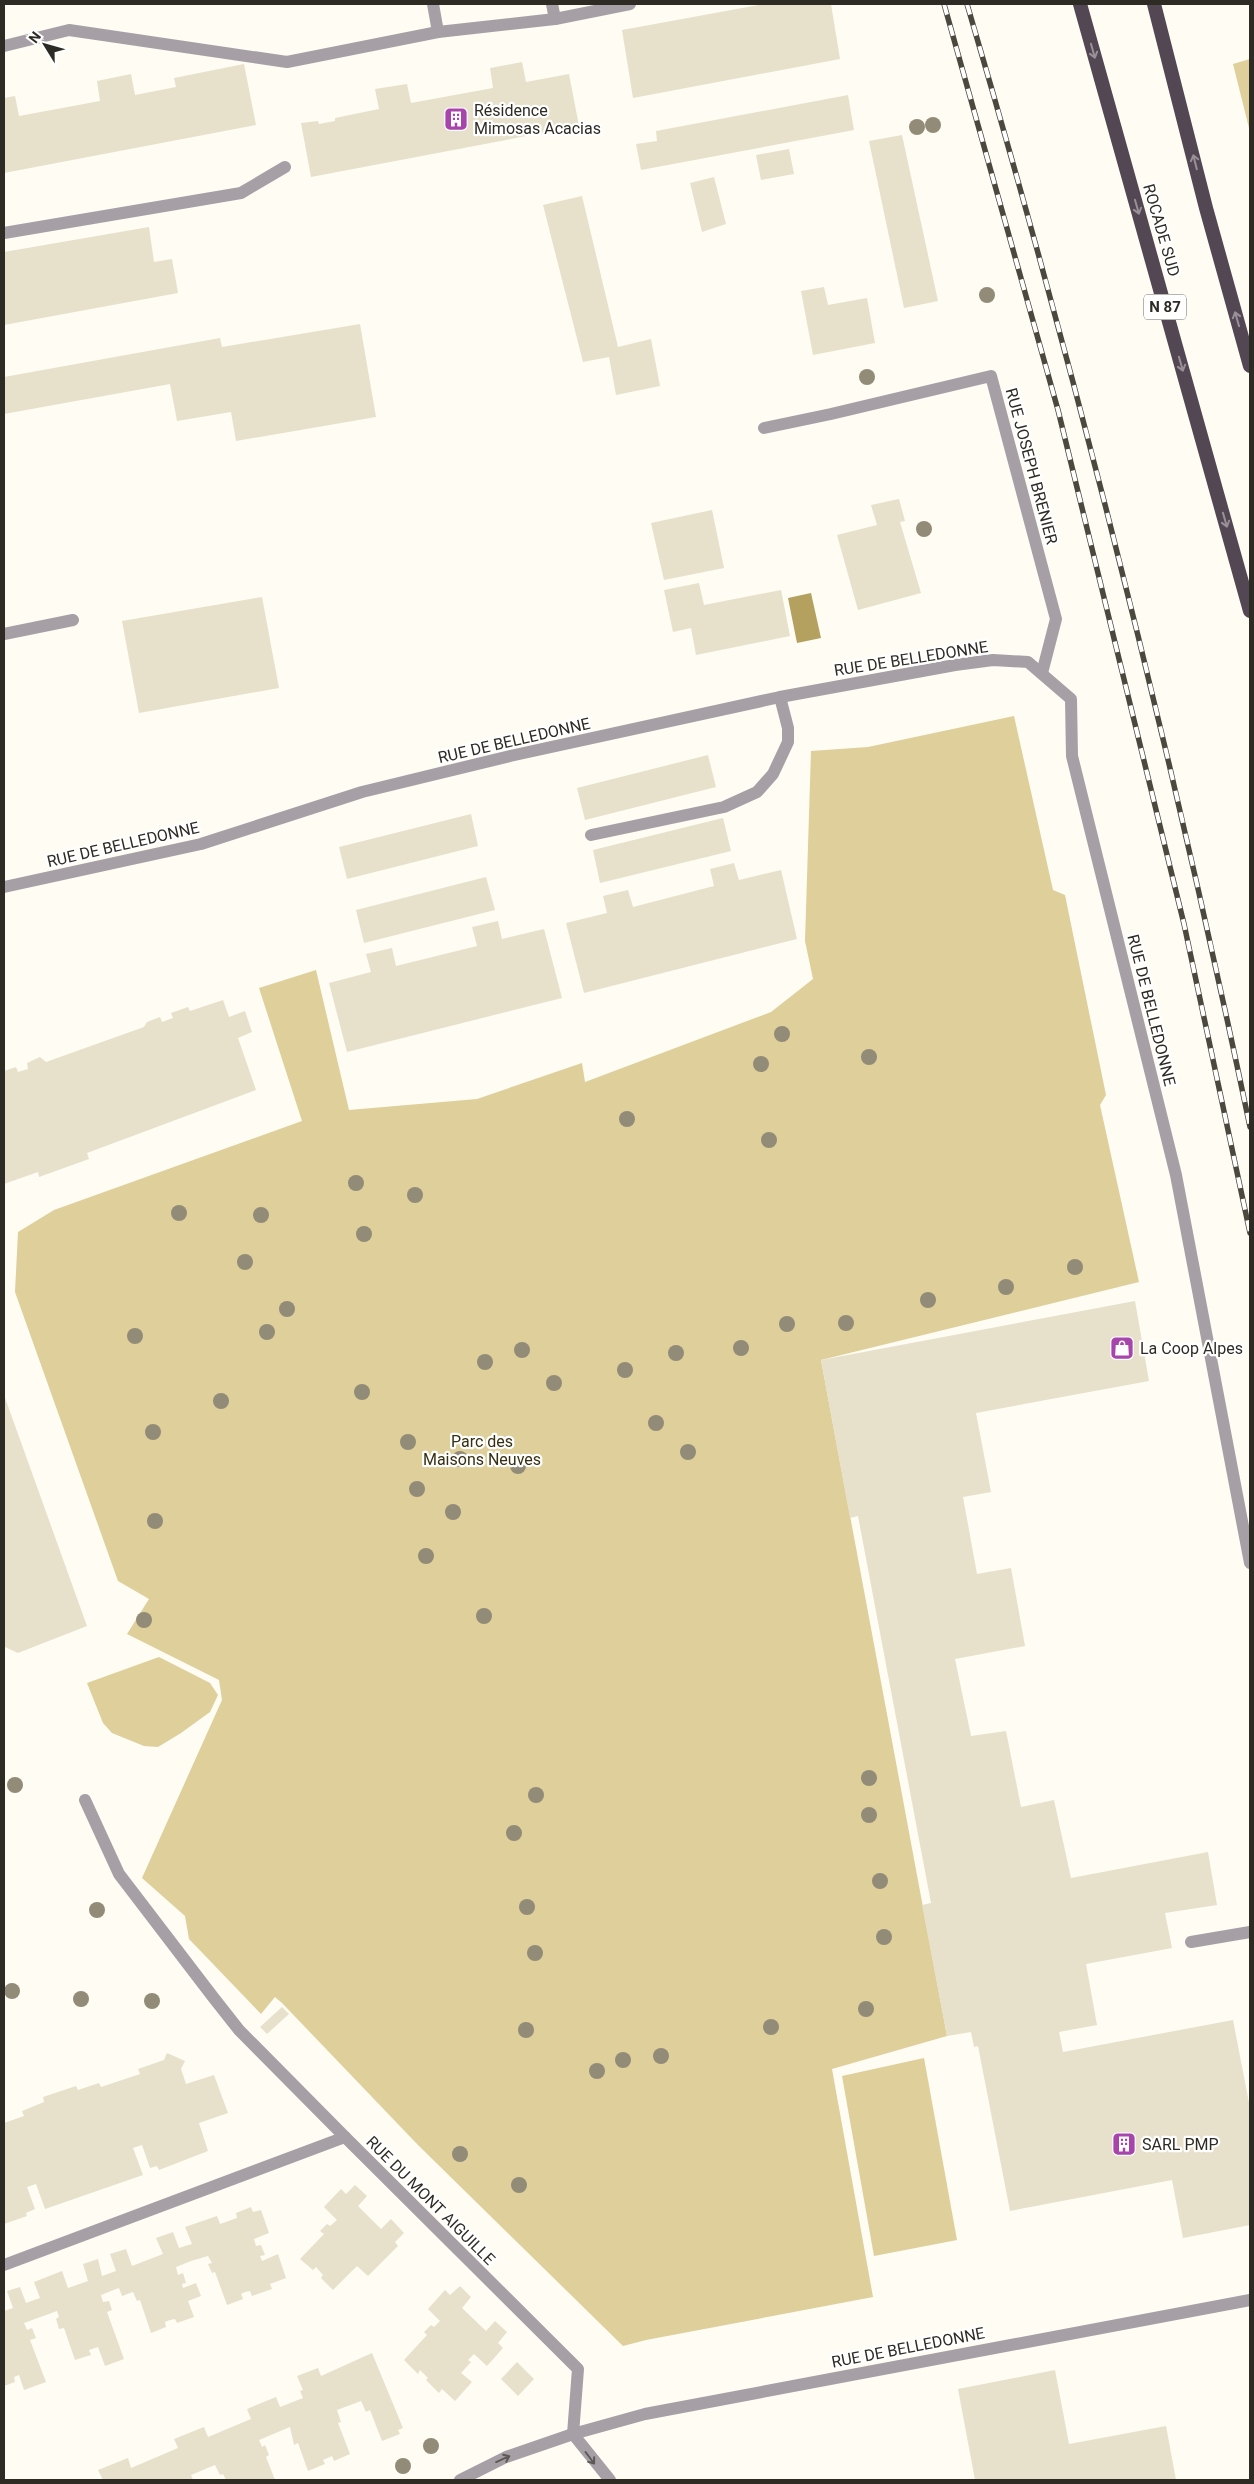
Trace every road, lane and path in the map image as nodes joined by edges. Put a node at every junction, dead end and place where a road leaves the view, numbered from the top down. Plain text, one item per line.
1 (433, 4) edge
2 (552, 4) edge
3 (630, 4) edge
4 (1080, 4) edge
5 (1154, 4) edge
6 (555, 19) junction
7 (438, 32) junction
8 (4, 46) edge
9 (286, 167) dead end
10 (4, 233) edge
11 (1250, 366) edge
12 (764, 428) dead end
13 (1250, 611) edge
14 (73, 620) dead end
15 (4, 634) edge
16 (1042, 673) junction
17 (780, 697) junction
18 (591, 835) dead end
19 (4, 887) edge
20 (1250, 1563) edge
21 (85, 1800) dead end
22 (1250, 1932) edge
23 (1191, 1942) dead end
24 (345, 2137) junction
25 (4, 2265) edge
26 (1250, 2300) edge
27 (572, 2434) junction
28 (460, 2480) edge
29 (610, 2480) edge

1 - 7 street
2 - 6 street
3 - 6 street
4 -> 13 highway, ROCADE SUD / N 87
11 -> 5 highway
6 - 7 street
7 - 8 street
9 - 10 street
12 - 16 street, RUE JOSEPH BRENIER
14 - 15 street
16 - 17 street, RUE DE BELLEDONNE
16 - 20 street, RUE DE BELLEDONNE
17 - 18 street
17 - 19 street, RUE DE BELLEDONNE
21 - 24 street
22 - 23 street
24 - 25 street, RUE DU MONT AIGUILLE
24 - 27 street, RUE DU MONT AIGUILLE
26 - 27 street, RUE DE BELLEDONNE
28 -> 27 street, RUE DE BELLEDONNE
27 -> 29 street

